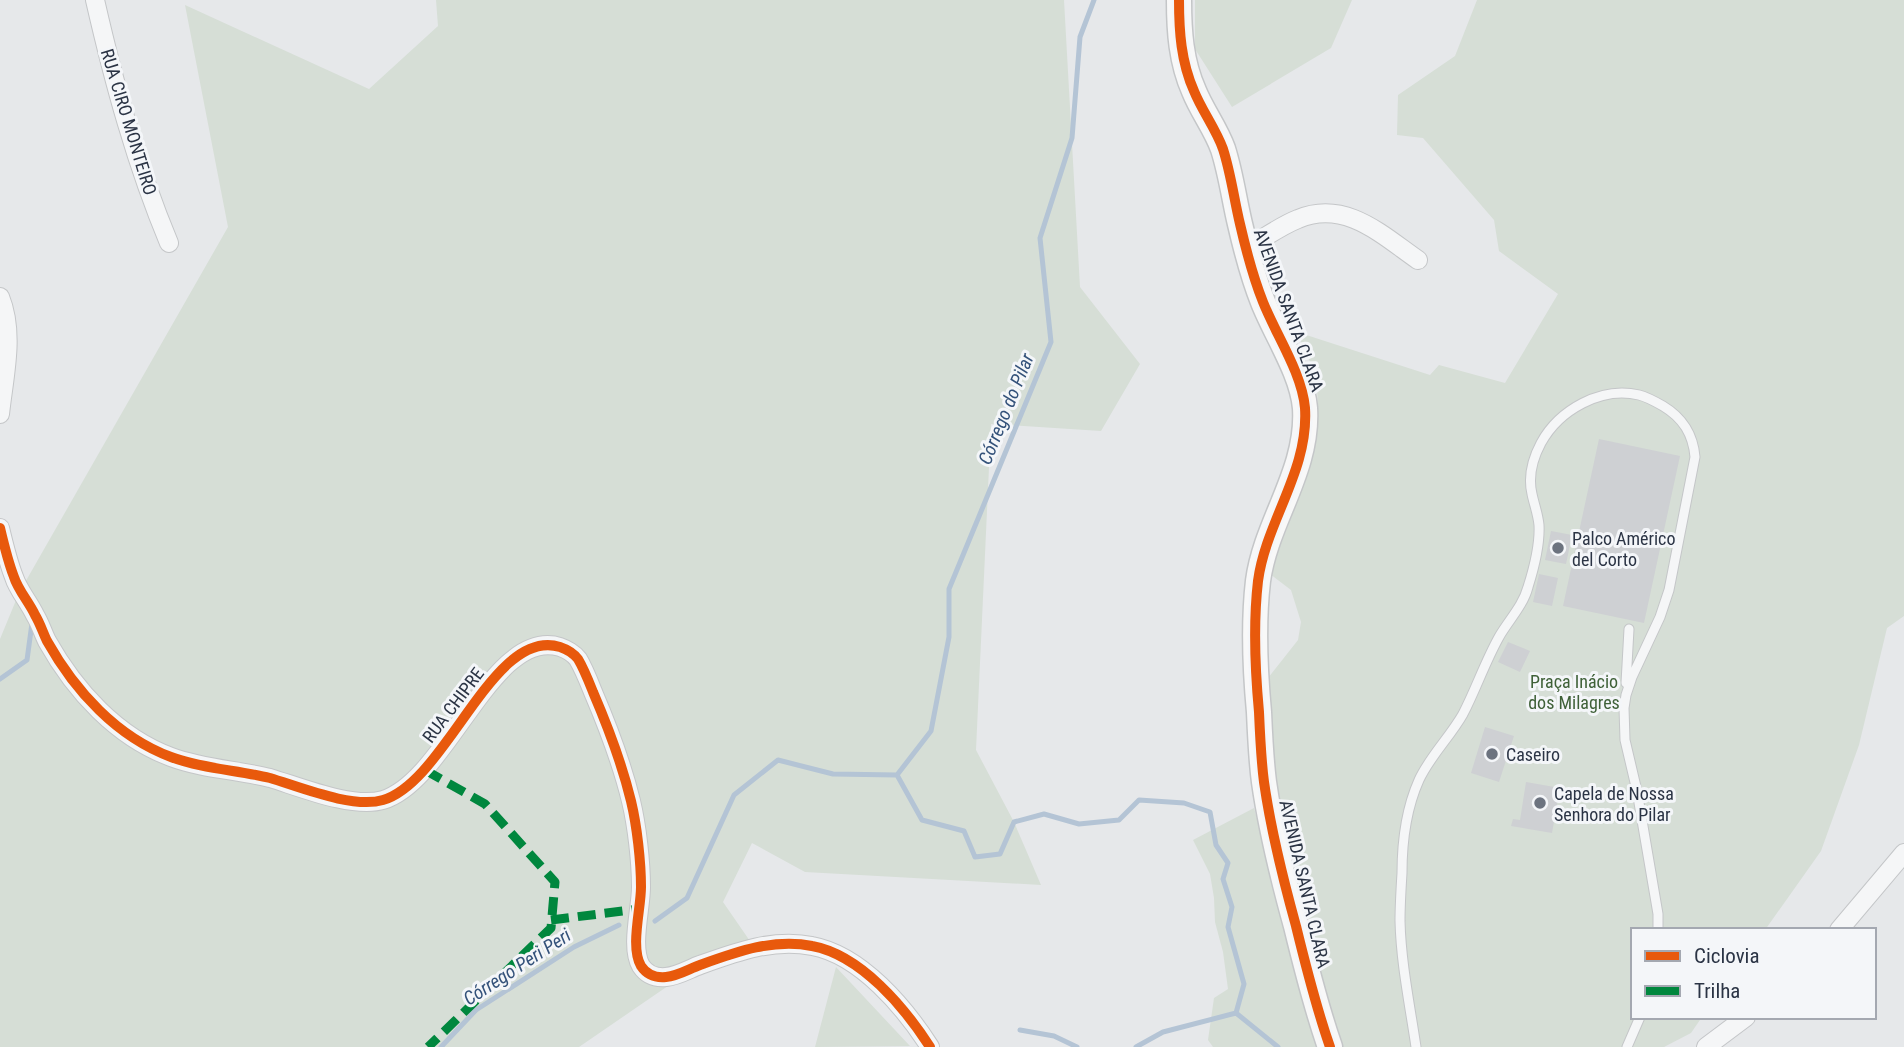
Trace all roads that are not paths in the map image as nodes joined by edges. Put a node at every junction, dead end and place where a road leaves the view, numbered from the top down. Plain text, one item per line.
1 (95, 0) edge
2 (1179, 0) edge
3 (169, 243) dead end
4 (1246, 248) junction
5 (1418, 260) dead end
6 (0, 297) edge
7 (0, 414) edge
8 (0, 528) edge
9 (0, 567) edge
10 (14, 580) junction
11 (1629, 629) dead end
12 (1626, 695) junction
13 (1904, 853) edge
14 (1658, 928) edge
15 (1841, 928) edge
16 (1639, 1019) edge
17 (1743, 1019) edge
18 (930, 1047) edge
19 (1330, 1047) edge
20 (1416, 1047) edge
21 (1627, 1047) edge
22 (1706, 1047) edge

1 - 3 street, RUA CIRO MONTEIRO
2 - 4 street, AVENIDA SANTA CLARA
4 - 5 street
4 - 19 street, AVENIDA SANTA CLARA
6 - 7 street
8 - 10 street, RUA CHIPRE
9 - 10 street
10 - 18 street, RUA CHIPRE
11 - 12 lane
12 - 14 lane
12 - 20 lane
13 - 15 street
16 - 21 lane
17 - 22 street

